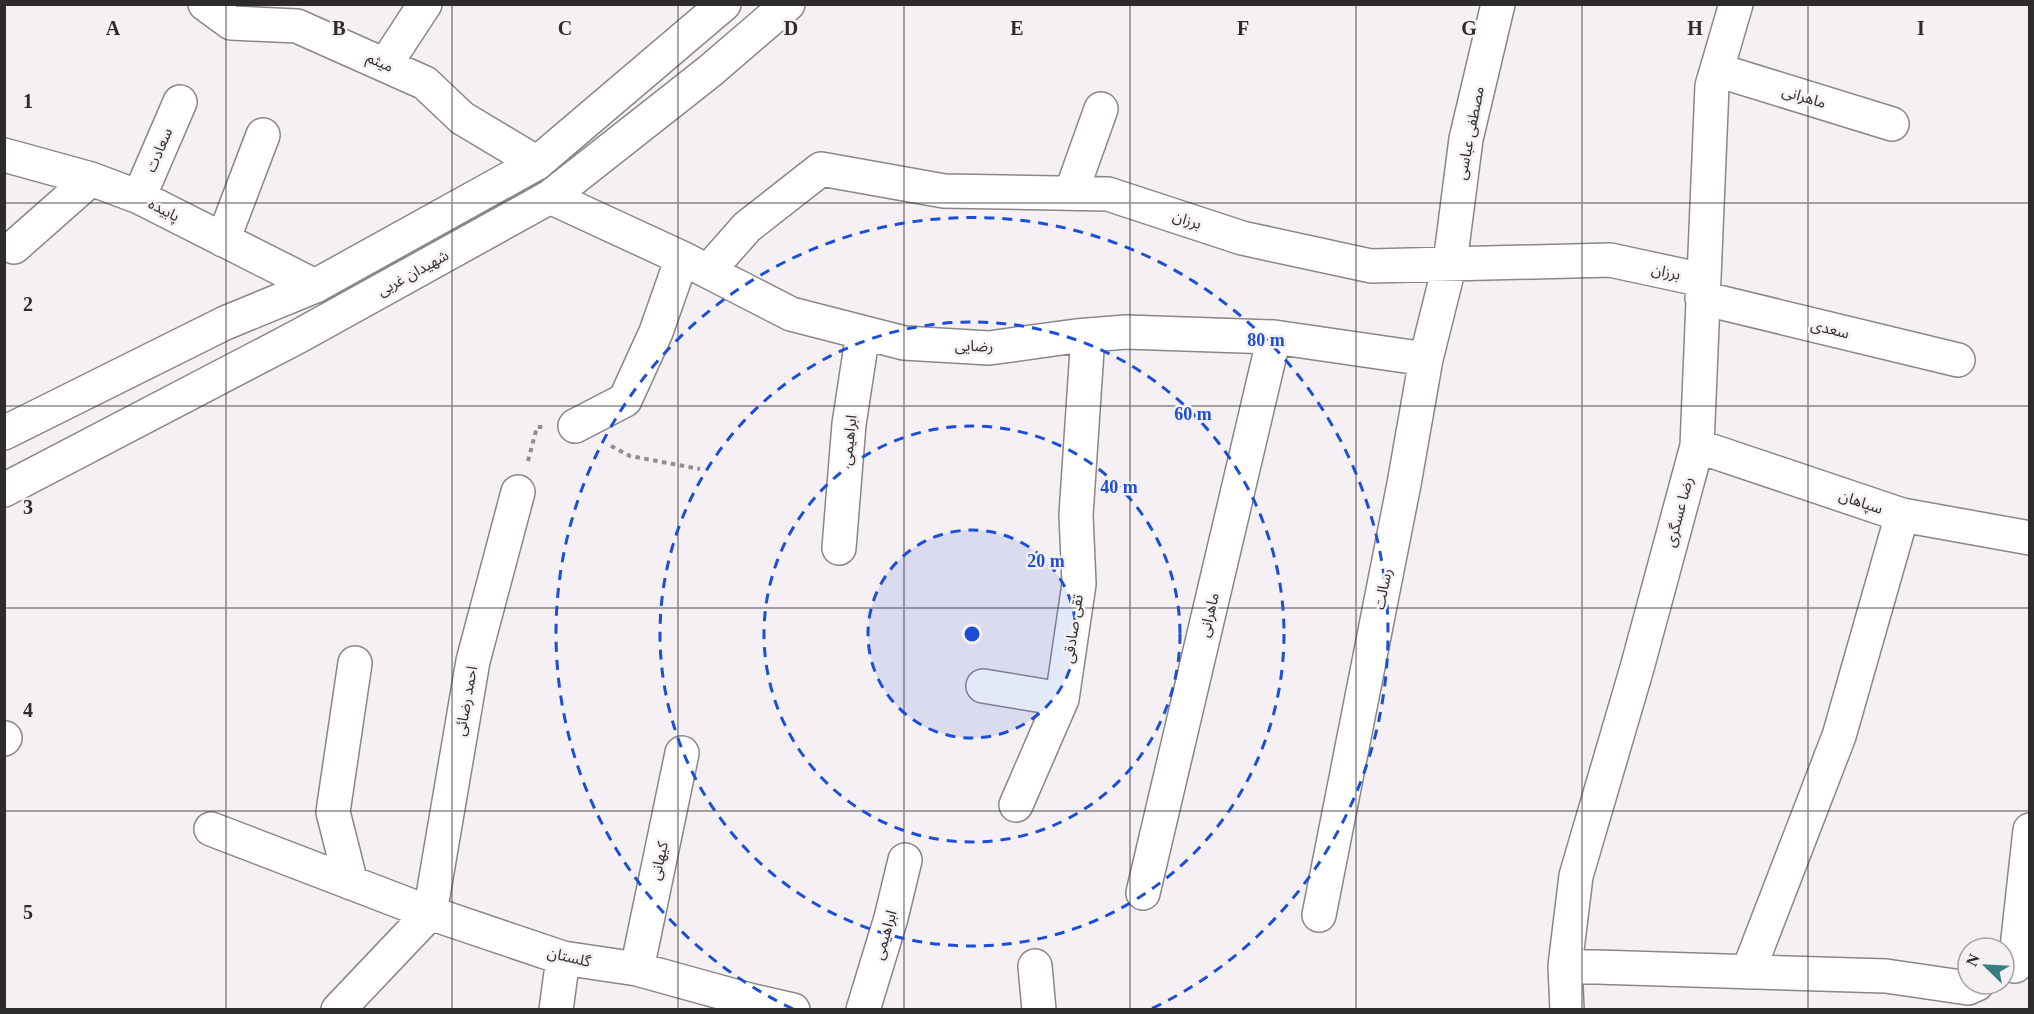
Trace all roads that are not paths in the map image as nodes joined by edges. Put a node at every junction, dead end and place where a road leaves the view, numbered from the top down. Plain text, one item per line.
1 (205, 4) edge
2 (425, 4) edge
3 (724, 4) edge
4 (788, 4) edge
5 (1498, 4) edge
6 (1736, 4) edge
7 (385, 65) junction
8 (1717, 70) junction
9 (180, 102) dead end
10 (1101, 109) dead end
11 (1892, 124) dead end
12 (263, 135) dead end
13 (4, 155) edge
14 (537, 163) junction
15 (91, 179) junction
16 (1071, 193) junction
17 (139, 197) junction
18 (550, 197) junction
19 (223, 240) junction
20 (14, 247) dead end
21 (1450, 263) junction
22 (695, 265) junction
23 (315, 286) junction
24 (1703, 289) junction
25 (863, 333) junction
26 (1088, 335) junction
27 (1274, 337) junction
28 (1426, 359) junction
29 (1958, 360) dead end
30 (575, 426) dead end
31 (4, 433) edge
32 (1697, 446) junction
33 (4, 490) edge
34 (519, 492) dead end
35 (1902, 515) junction
36 (2030, 538) edge
37 (839, 548) dead end
38 (355, 663) dead end
39 (982, 686) dead end
40 (1062, 699) junction
41 (682, 753) dead end
42 (1016, 805) dead end
43 (211, 829) dead end
44 (2030, 830) edge
45 (905, 860) dead end
46 (351, 883) junction
47 (1143, 893) dead end
48 (430, 913) junction
49 (1319, 915) dead end
50 (563, 958) junction
51 (1035, 966) dead end
52 (1565, 966) junction
53 (2016, 966) edge
54 (637, 969) junction
55 (1748, 972) junction
56 (1956, 986) edge
57 (339, 1010) edge
58 (556, 1010) edge
59 (793, 1010) edge
60 (863, 1010) edge
61 (1039, 1010) edge
62 (1567, 1010) edge

1 - 7 street, میثم
2 - 7 street
3 - 14 street
4 - 18 street, شهیدان غربی
5 - 21 street, مصطفی عباسی
6 - 8 street, رضا عسگری
7 - 14 street, میثم
8 - 11 street, ماهرانی
8 - 24 street, رضا عسگری
9 - 17 street, سعادت
10 - 16 street
12 - 19 street
13 - 15 street, پابیده
14 - 23 street
15 - 17 street, پابیده
15 - 20 street
16 - 21 street, برزان
16 - 22 street, برزان
17 - 19 street, پابیده
18 - 22 street, رضایی
18 - 33 street, شهیدان غربی
19 - 23 street, پابیده
21 - 24 street, برزان
21 - 28 street, رسالت
22 - 25 street, رضایی
22 - 30 street
23 - 31 street
24 - 29 street, سعدی
24 - 32 street, رضا عسگری
25 - 26 street, رضایی
25 - 37 street, ابراهیمی
26 - 27 street, رضایی
26 - 40 street, تقی صادقی
27 - 28 street, رضایی
27 - 47 street, ماهرانی
28 - 49 street, رسالت
32 - 35 street, سپاهان
32 - 52 street, رضا عسگری
34 - 48 street, احمد رضائی
35 - 36 street, سپاهان
35 - 55 street
38 - 46 street
39 - 40 street
40 - 42 street, تقی صادقی
41 - 54 street, کیهانی
43 - 46 street, گلستان
44 - 53 street
45 - 60 street, ابراهیمی
46 - 48 street, گلستان
48 - 50 street, گلستان
48 - 57 street
50 - 54 street, گلستان
50 - 58 street
51 - 61 street
52 - 55 street
52 - 62 street, رضا عسگری
54 - 59 street, گلستان
55 - 56 street

